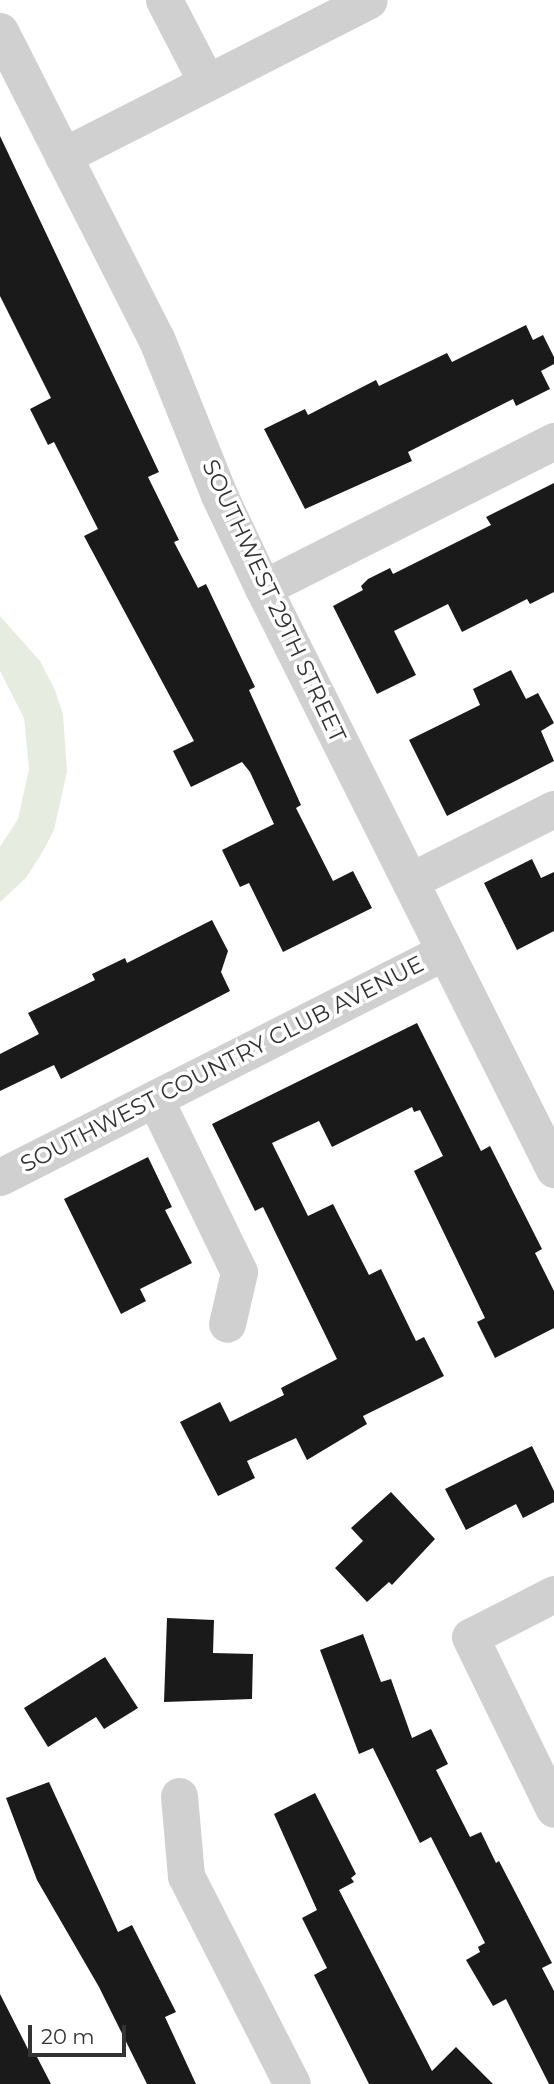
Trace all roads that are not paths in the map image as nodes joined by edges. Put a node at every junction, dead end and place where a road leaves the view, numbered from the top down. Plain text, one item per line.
1 (164, 0) edge
2 (369, 0) edge
3 (0, 31) edge
4 (207, 83) junction
5 (63, 156) junction
6 (554, 441) edge
7 (263, 588) junction
8 (554, 809) edge
9 (410, 881) junction
10 (445, 951) junction
11 (155, 1099) junction
12 (554, 1168) edge
13 (0, 1177) edge
14 (227, 1324) dead end
15 (554, 1594) edge
16 (179, 1796) dead end
17 (554, 1809) edge
18 (292, 2084) edge

1 - 4 street
2 - 4 street
3 - 5 street, SOUTHWEST 29TH STREET
4 - 5 street
5 - 7 street, SOUTHWEST 29TH STREET
6 - 7 street
7 - 9 street, SOUTHWEST 29TH STREET
8 - 9 street
9 - 10 street, SOUTHWEST 29TH STREET
10 - 11 street, SOUTHWEST COUNTRY CLUB AVENUE
10 - 12 street, SOUTHWEST 29TH STREET
11 - 13 street, SOUTHWEST COUNTRY CLUB AVENUE
11 - 14 street
15 - 17 street
16 - 18 street

